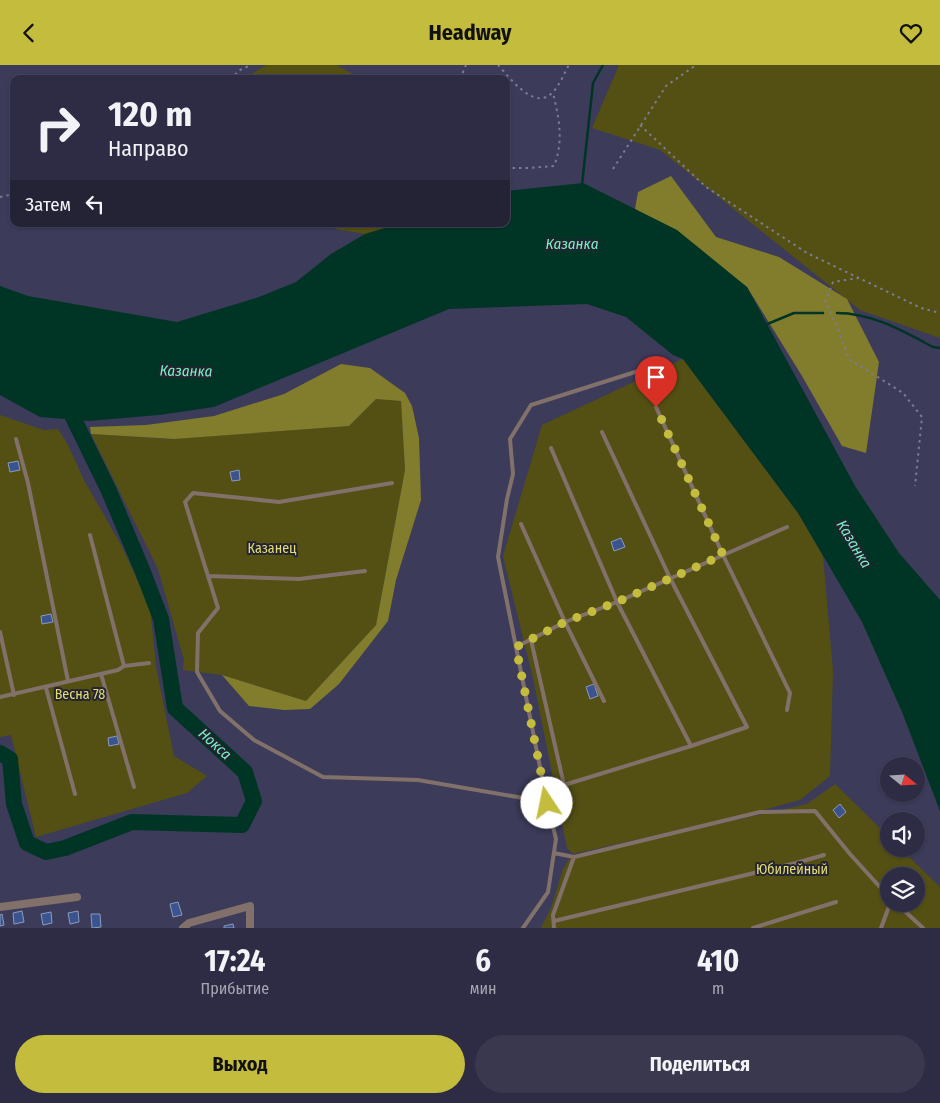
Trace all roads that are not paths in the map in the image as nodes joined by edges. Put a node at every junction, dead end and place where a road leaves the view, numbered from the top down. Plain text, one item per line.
1 (651, 367) dead end
2 (656, 407) dead end
3 (602, 432) dead end
4 (16, 439) dead end
5 (551, 448) dead end
6 (392, 483) dead end
7 (521, 524) dead end
8 (787, 527) dead end
9 (90, 535) dead end
10 (723, 555) junction
11 (365, 571) dead end
12 (208, 576) junction
13 (670, 578) junction
14 (617, 602) junction
15 (565, 622) junction
16 (0, 632) edge
17 (531, 640) junction
18 (516, 647) junction
19 (149, 663) dead end
20 (124, 666) junction
21 (101, 674) junction
22 (68, 681) junction
23 (46, 688) junction
24 (14, 695) junction
25 (0, 697) edge
26 (604, 701) dead end
27 (787, 710) dead end
28 (691, 746) junction
29 (134, 787) dead end
30 (75, 794) dead end
31 (547, 803) junction
32 (554, 853) junction
33 (824, 855) dead end
34 (574, 857) junction
35 (880, 887) edge
36 (76, 897) dead end
37 (836, 902) dead end
38 (0, 907) edge
39 (887, 912) edge
40 (906, 912) edge
41 (554, 921) junction
42 (183, 928) edge
43 (250, 928) edge
44 (524, 928) edge
45 (554, 928) edge
46 (752, 928) edge
47 (882, 928) edge
48 (923, 928) edge

1 - 18 lane
2 - 10 lane
3 - 13 lane
4 - 22 lane
5 - 14 lane
6 - 12 lane
7 - 15 lane
8 - 10 lane
9 - 20 lane
10 - 13 lane
10 - 27 lane
11 - 12 lane
12 - 31 lane
13 - 14 lane
13 - 28 lane
14 - 15 lane
14 - 28 lane
15 - 17 lane
15 - 26 lane
16 - 24 lane
17 - 18 lane
17 - 28 lane
18 - 31 lane
19 - 20 lane
20 - 21 lane
21 - 22 lane
21 - 29 lane
22 - 23 lane
23 - 24 lane
23 - 30 lane
24 - 25 lane
31 - 32 lane
32 - 34 lane
32 - 44 lane
33 - 41 lane
34 - 35 lane
34 - 41 lane
36 - 38 street
37 - 46 lane
39 - 47 lane
40 - 48 lane
41 - 45 lane
42 - 43 street

